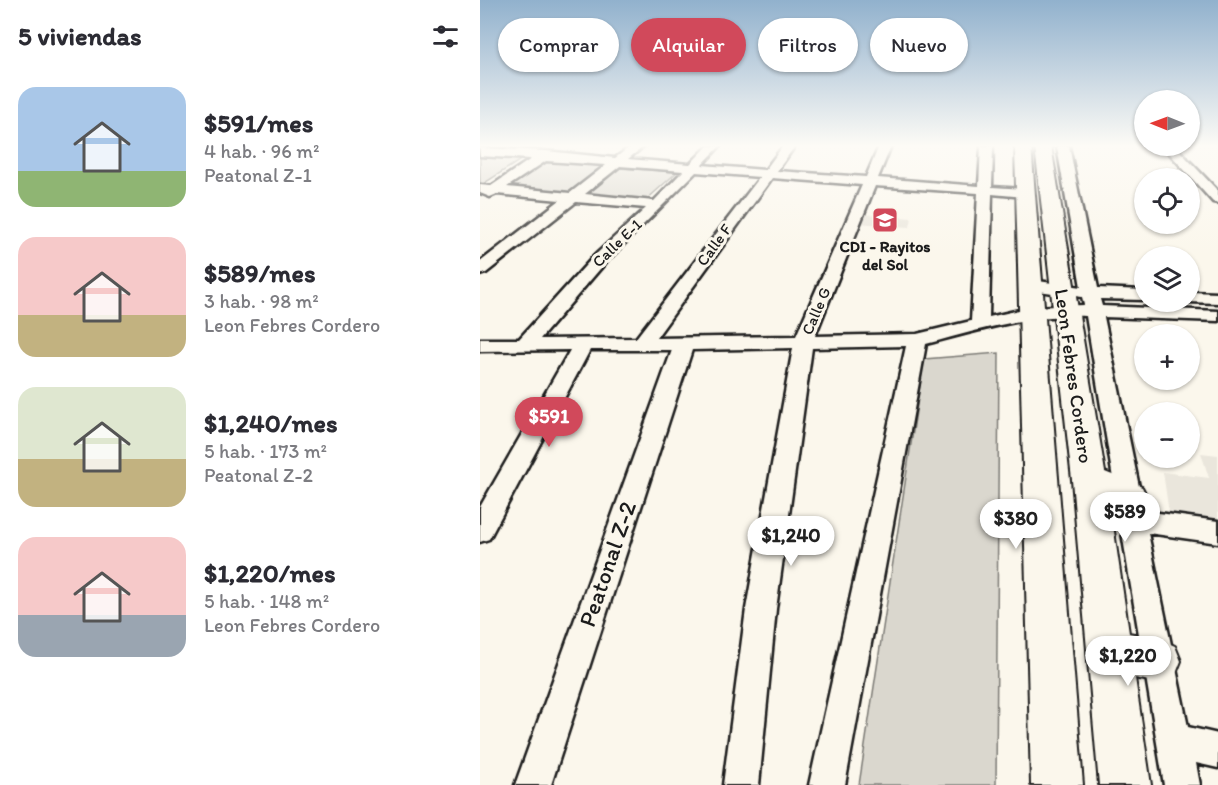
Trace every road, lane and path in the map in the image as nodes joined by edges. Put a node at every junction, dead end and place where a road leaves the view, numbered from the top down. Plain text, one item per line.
1 (593, 183) edge
2 (679, 183) edge
3 (763, 183) edge
4 (871, 183) edge
5 (893, 183) edge
6 (985, 183) edge
7 (1025, 183) edge
8 (1048, 183) edge
9 (1070, 183) edge
10 (1203, 183) edge
11 (486, 190) edge
12 (985, 190) junction
13 (1049, 192) junction
14 (1025, 193) junction
15 (480, 199) edge
16 (572, 199) junction
17 (1218, 199) edge
18 (1073, 201) junction
19 (657, 205) junction
20 (1055, 239) junction
21 (1080, 241) junction
22 (480, 270) edge
23 (1134, 296) edge
24 (1200, 297) edge
25 (1218, 298) edge
26 (1062, 300) junction
27 (1218, 316) edge
28 (980, 327) junction
29 (917, 340) junction
30 (802, 343) junction
31 (684, 344) junction
32 (480, 345) edge
33 (524, 345) junction
34 (583, 345) junction
35 (641, 345) junction
36 (1089, 480) junction
37 (1132, 508) junction
38 (480, 531) edge
39 (1218, 532) edge
40 (1109, 651) junction
41 (1159, 661) junction
42 (1173, 741) junction
43 (1218, 751) edge
44 (532, 785) edge
45 (741, 785) edge
46 (827, 785) edge
47 (1057, 785) edge
48 (1125, 785) edge
49 (1182, 785) edge

1 - 16 street
2 - 19 street, Calle E-1
3 - 35 street, Calle F
4 - 30 street, Calle G
5 - 12 street
6 - 12 street
7 - 14 street, Leon Febres Cordero
8 - 13 street, Leon Febres Cordero
9 - 18 street
10 - 17 street
11 - 15 street
11 - 16 street
12 - 14 street
12 - 28 street
13 - 18 street
13 - 20 street, Leon Febres Cordero
14 - 26 street, Leon Febres Cordero
16 - 19 street
16 - 22 street
18 - 21 street
19 - 33 street, Calle E-1
20 - 21 street
20 - 26 street, Leon Febres Cordero
21 - 26 street
23 - 26 street
24 - 25 street
26 - 27 street
26 - 28 street
26 - 36 street, Leon Febres Cordero
26 - 37 street
26 - 47 street, Leon Febres Cordero
28 - 29 street
29 - 30 street
29 - 46 street
30 - 31 street
30 - 45 street
31 - 35 street
31 - 44 street, Peatonal Z-2
32 - 33 street
33 - 34 street
34 - 35 street
34 - 38 street
36 - 37 street
36 - 40 street, Leon Febres Cordero
37 - 39 street
37 - 41 street
40 - 41 street
40 - 48 street, Leon Febres Cordero
41 - 42 street
42 - 43 street
42 - 49 street

